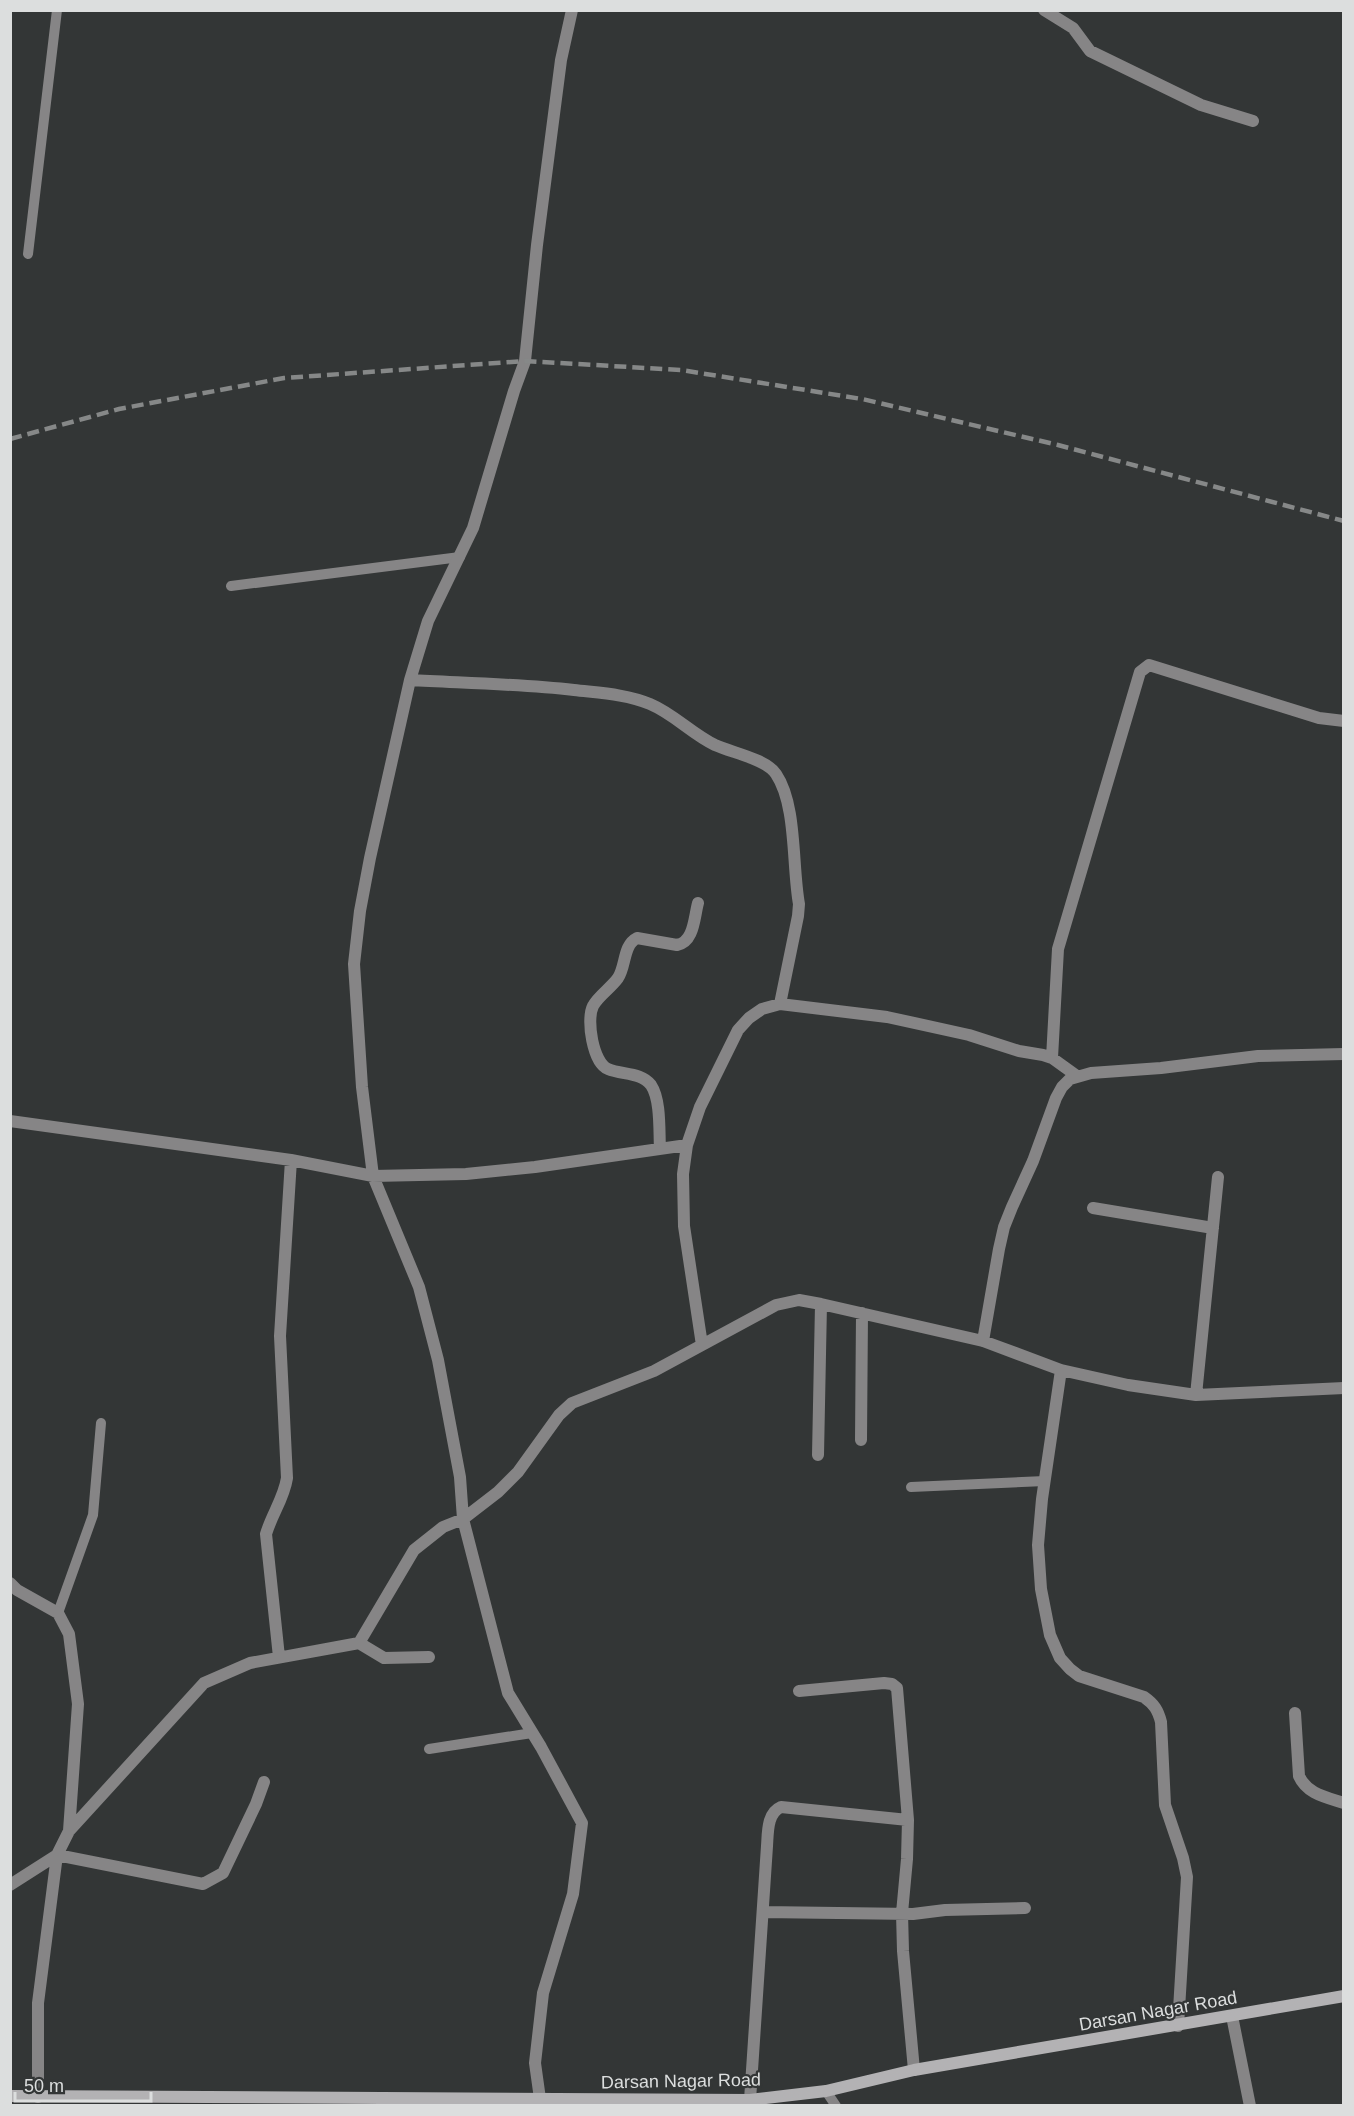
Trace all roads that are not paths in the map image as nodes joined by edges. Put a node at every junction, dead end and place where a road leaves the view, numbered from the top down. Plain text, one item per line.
1 (57, 10) edge
2 (572, 10) edge
3 (1044, 10) edge
4 (1253, 121) dead end
5 (28, 254) dead end
6 (460, 557) junction
7 (231, 586) dead end
8 (410, 680) junction
9 (1344, 721) edge
10 (698, 903) dead end
11 (780, 1004) junction
12 (1344, 1054) edge
13 (1052, 1058) junction
14 (1077, 1076) junction
15 (10, 1121) edge
16 (687, 1145) junction
17 (660, 1149) junction
18 (291, 1160) junction
19 (373, 1176) junction
20 (1218, 1177) dead end
21 (1093, 1208) dead end
22 (1212, 1228) junction
23 (821, 1304) junction
24 (862, 1313) junction
25 (983, 1341) junction
26 (702, 1345) junction
27 (1061, 1370) junction
28 (1344, 1388) edge
29 (1196, 1395) junction
30 (101, 1423) dead end
31 (861, 1440) dead end
32 (818, 1455) dead end
33 (1045, 1481) junction
34 (911, 1487) dead end
35 (464, 1519) junction
36 (10, 1583) edge
37 (58, 1613) junction
38 (359, 1642) junction
39 (429, 1657) dead end
40 (279, 1658) junction
41 (799, 1691) dead end
42 (1295, 1713) dead end
43 (532, 1733) junction
44 (429, 1749) dead end
45 (264, 1782) dead end
46 (1344, 1803) edge
47 (908, 1820) junction
48 (69, 1831) junction
49 (57, 1855) junction
50 (10, 1885) edge
51 (1025, 1908) dead end
52 (763, 1912) junction
53 (902, 1913) junction
54 (1344, 1996) edge
55 (1232, 2016) junction
56 (1178, 2026) junction
57 (914, 2070) junction
58 (826, 2091) junction
59 (10, 2096) edge
60 (38, 2097) junction
61 (750, 2100) junction
62 (541, 2102) edge
63 (836, 2106) edge
64 (1250, 2106) edge

1 - 5 lane
2 - 6 street
3 - 4 street
6 - 7 lane
6 - 8 street
8 - 11 street
8 - 19 street
9 - 13 street
10 - 17 street
11 - 13 street
11 - 16 street
12 - 14 street
13 - 14 street
14 - 25 street
15 - 18 street
16 - 17 street
16 - 26 street
17 - 19 street
18 - 19 street
18 - 40 street
19 - 35 street
20 - 22 street
21 - 22 street
22 - 29 street
23 - 24 street
23 - 26 street
23 - 32 street
24 - 25 street
24 - 31 street
25 - 27 street
26 - 35 street
27 - 29 street
27 - 33 street
28 - 29 street
30 - 37 lane
33 - 34 lane
33 - 56 street
35 - 38 street
35 - 43 street
36 - 37 street
37 - 48 street
38 - 39 street
38 - 40 street
40 - 48 street
41 - 47 street
42 - 46 street
43 - 44 lane
43 - 62 street
45 - 49 street
47 - 52 street
47 - 53 street
48 - 49 street
49 - 50 street
49 - 60 street
51 - 53 street
52 - 53 street
52 - 61 street
53 - 57 street
54 - 55 street, Darsan Nagar Road
55 - 56 street, Darsan Nagar Road
55 - 64 street
56 - 57 street, Darsan Nagar Road
57 - 58 street, Darsan Nagar Road
58 - 61 street, Darsan Nagar Road
58 - 63 lane
59 - 60 street, Darsan Nagar Road
60 - 62 street, Darsan Nagar Road
61 - 62 street, Darsan Nagar Road

